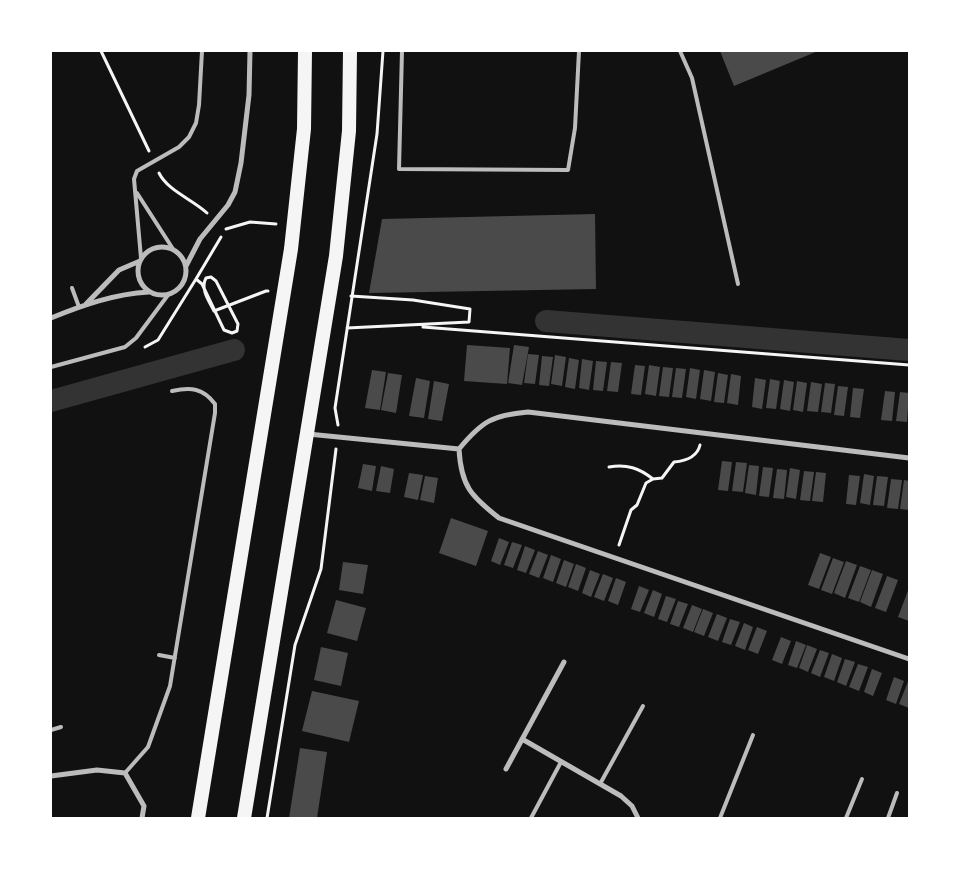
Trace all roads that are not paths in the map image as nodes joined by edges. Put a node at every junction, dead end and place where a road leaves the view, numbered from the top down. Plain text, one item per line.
1 (202, 51) edge
2 (250, 51) edge
3 (305, 51) edge
4 (350, 51) edge
5 (402, 51) edge
6 (579, 51) edge
7 (680, 51) edge
8 (136, 191) junction
9 (173, 249) junction
10 (141, 259) junction
11 (186, 266) junction
12 (738, 284) dead end
13 (72, 288) dead end
14 (150, 292) junction
15 (168, 295) junction
16 (86, 304) junction
17 (79, 307) junction
18 (51, 318) edge
19 (51, 367) edge
20 (172, 392) dead end
21 (308, 434) junction
22 (459, 448) junction
23 (909, 458) edge
24 (159, 655) dead end
25 (175, 658) junction
26 (909, 659) edge
27 (564, 662) dead end
28 (643, 706) dead end
29 (61, 727) dead end
30 (51, 730) edge
31 (753, 735) dead end
32 (522, 739) junction
33 (562, 762) junction
34 (506, 769) dead end
35 (125, 772) junction
36 (51, 776) edge
37 (862, 779) dead end
38 (600, 784) junction
39 (897, 793) dead end
40 (142, 818) edge
41 (198, 818) edge
42 (244, 818) edge
43 (531, 818) edge
44 (638, 818) edge
45 (720, 818) edge
46 (846, 818) edge
47 (888, 818) edge

1 - 8 lane
2 - 11 street
3 - 41 highway
4 - 21 highway
5 - 6 lane
7 - 12 lane
8 - 9 lane
8 - 10 lane
9 - 10 street
9 - 11 street
10 - 14 street
10 - 16 street
11 - 15 street
13 - 17 lane
14 - 15 street
14 - 16 street
15 - 19 lane
16 - 17 street
17 - 18 street
20 - 25 lane
21 - 22 street
21 - 42 highway
22 - 23 street
22 - 26 street
24 - 25 lane
25 - 35 lane
27 - 32 street
28 - 38 lane
29 - 30 lane
31 - 45 lane
32 - 33 street
32 - 34 street
33 - 38 street
33 - 43 lane
35 - 36 street
35 - 40 street
37 - 46 lane
38 - 44 street
39 - 47 lane

